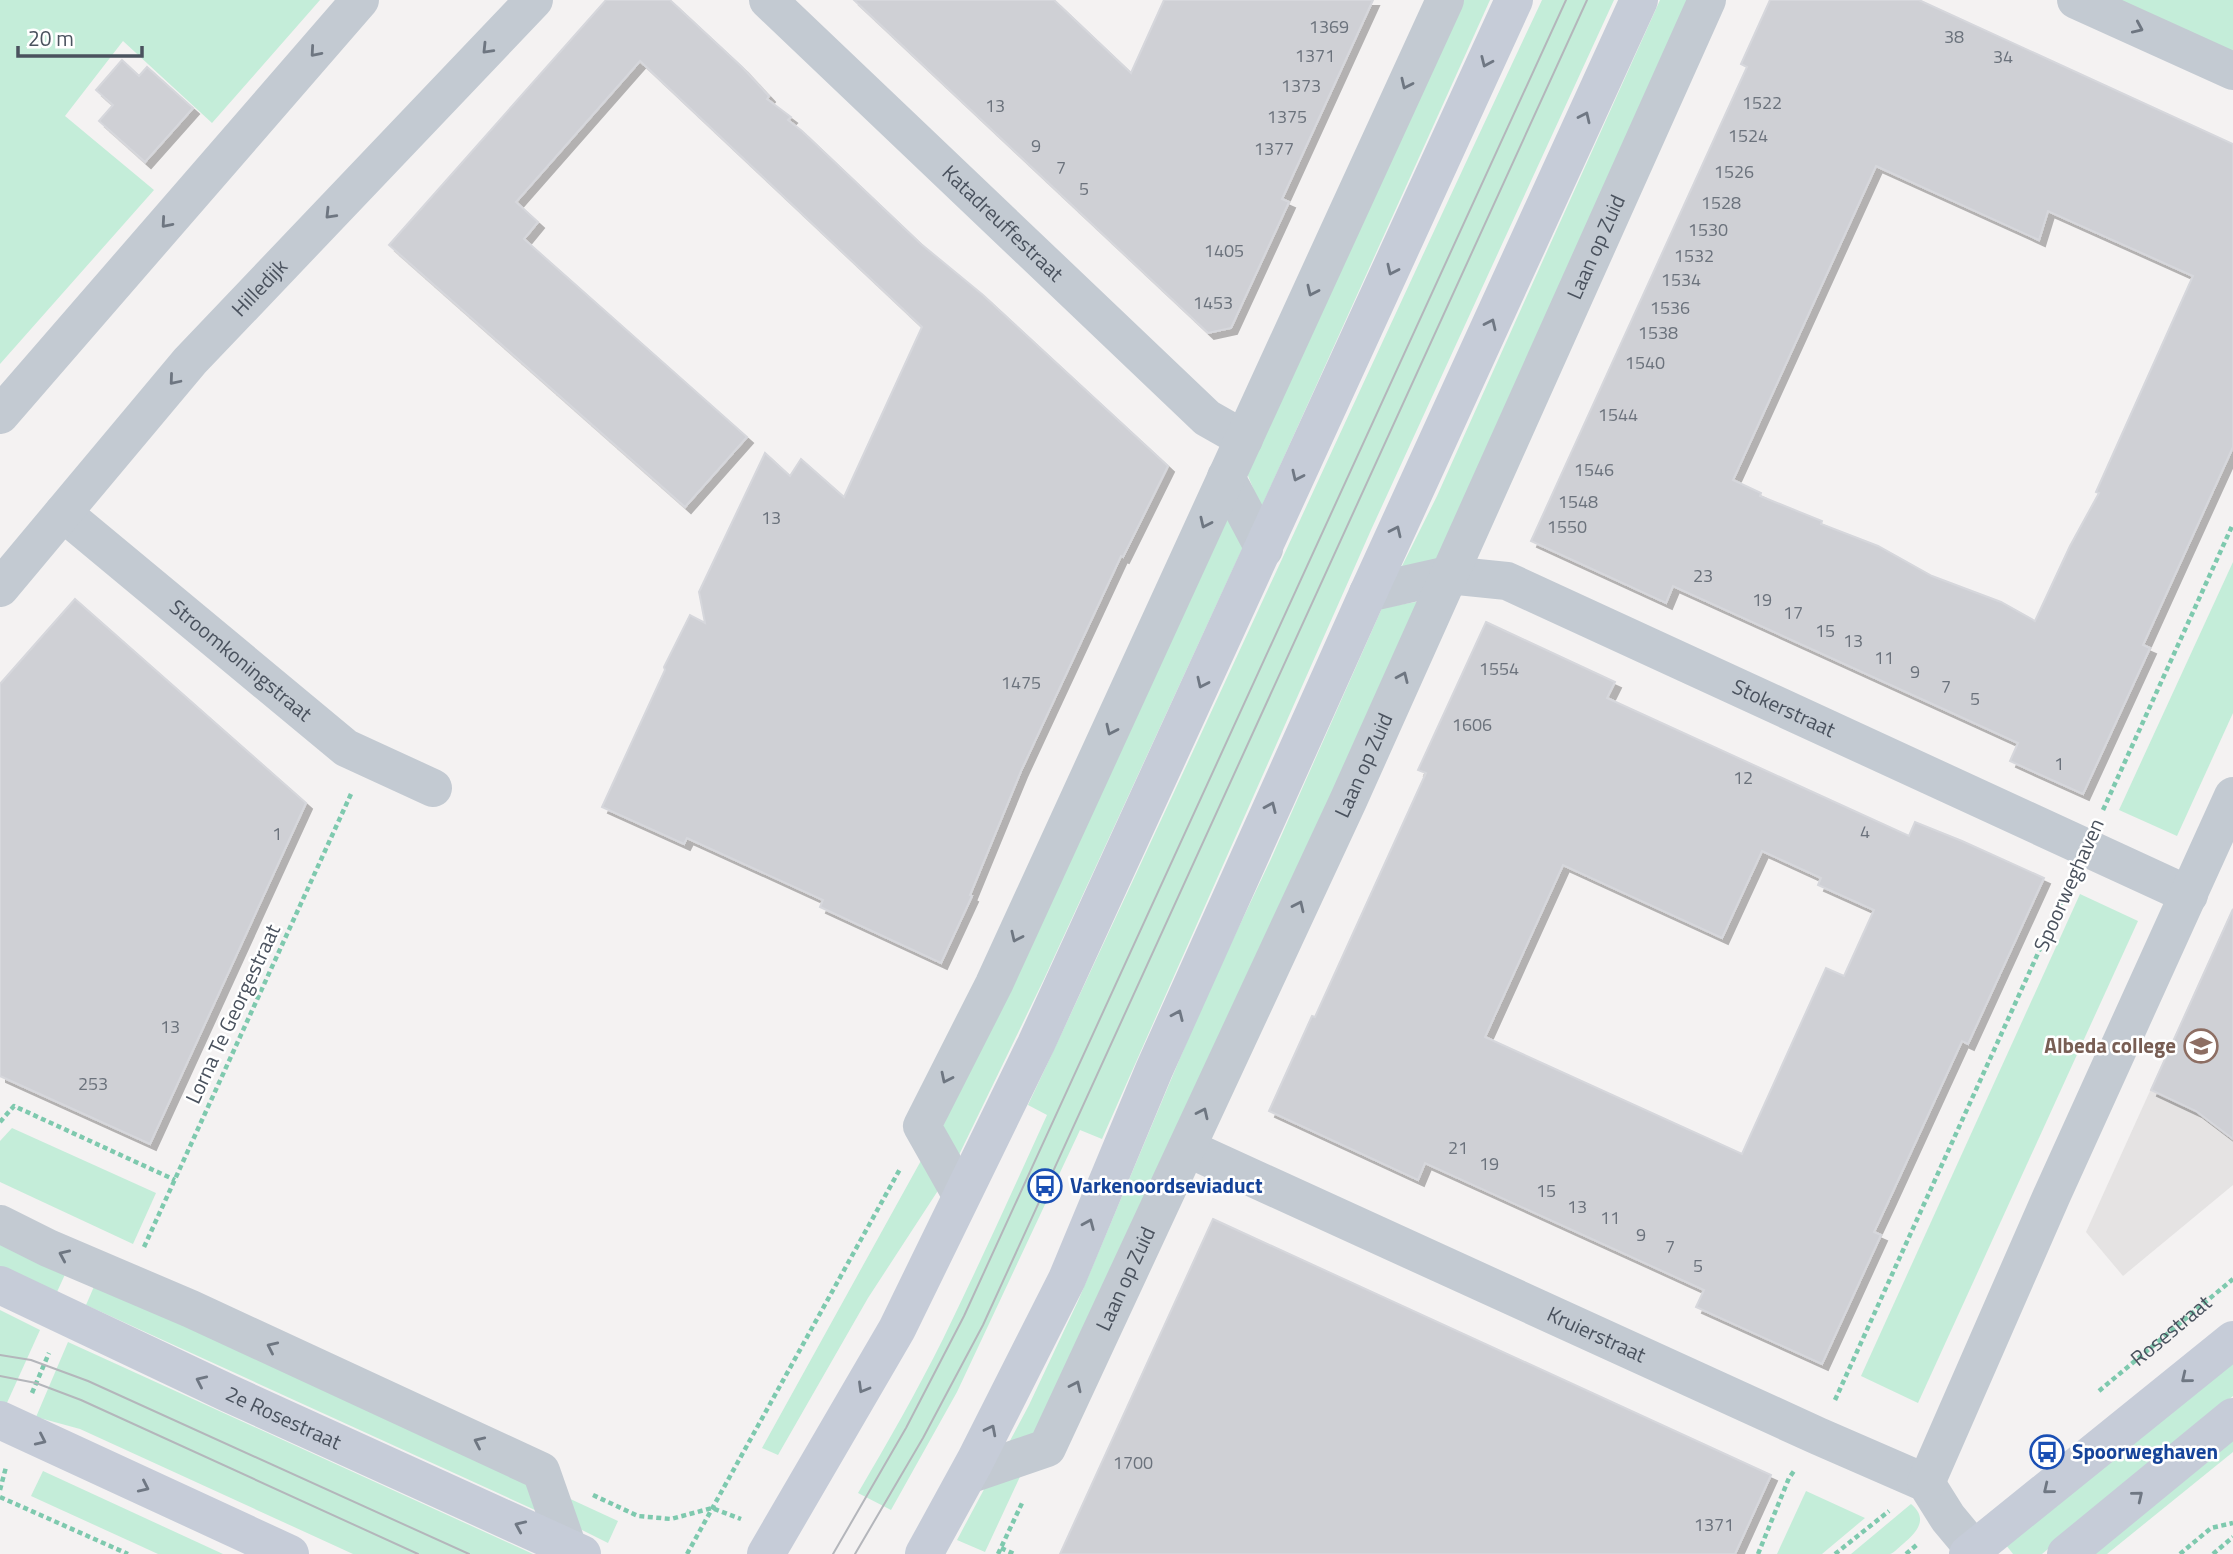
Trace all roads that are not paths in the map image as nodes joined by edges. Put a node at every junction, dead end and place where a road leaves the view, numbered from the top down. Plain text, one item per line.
1 (360, 0) edge
2 (534, 0) edge
3 (768, 0) edge
4 (1445, 0) edge
5 (1514, 0) edge
6 (1639, 0) edge
7 (1707, 0) edge
8 (2076, 0) edge
9 (2233, 71) edge
10 (0, 415) edge
11 (1244, 439) junction
12 (1226, 477) junction
13 (63, 513) junction
14 (1264, 550) junction
15 (1448, 575) junction
16 (0, 588) edge
17 (1368, 593) junction
18 (433, 788) dead end
19 (2233, 796) edge
20 (2189, 895) junction
21 (1187, 1148) junction
22 (961, 1195) junction
23 (0, 1224) edge
24 (0, 1285) edge
25 (2233, 1340) edge
26 (2233, 1417) edge
27 (8, 1424) edge
28 (968, 1475) junction
29 (1926, 1483) junction
30 (771, 1545) edge
31 (575, 1551) edge
32 (1973, 1552) edge
33 (290, 1554) edge
34 (923, 1554) edge
35 (2066, 1554) edge

1 -> 10 street
2 -> 13 street, Hilledijk
3 - 11 street, Katadreuffestraat
4 -> 11 street
5 -> 14 main road
17 -> 6 main road
7 - 15 street, Laan op Zuid
8 -> 9 street
11 - 12 street
12 - 14 street
12 -> 22 street
13 - 16 street, Hilledijk
13 - 18 street, Stroomkoningstraat
14 -> 22 main road
15 - 17 street, Stokerstraat
15 - 20 street, Stokerstraat
21 -> 15 street, Laan op Zuid
28 -> 17 main road
19 - 20 street
20 - 29 street
28 -> 21 street, Laan op Zuid
21 - 29 street, Kruierstraat
22 -> 30 main road
31 -> 23 street, 2e Rosestraat
31 -> 24 main road, 2e Rosestraat
25 -> 32 main road
35 -> 26 main road
27 -> 33 main road
28 - 34 main road
29 - 32 street

